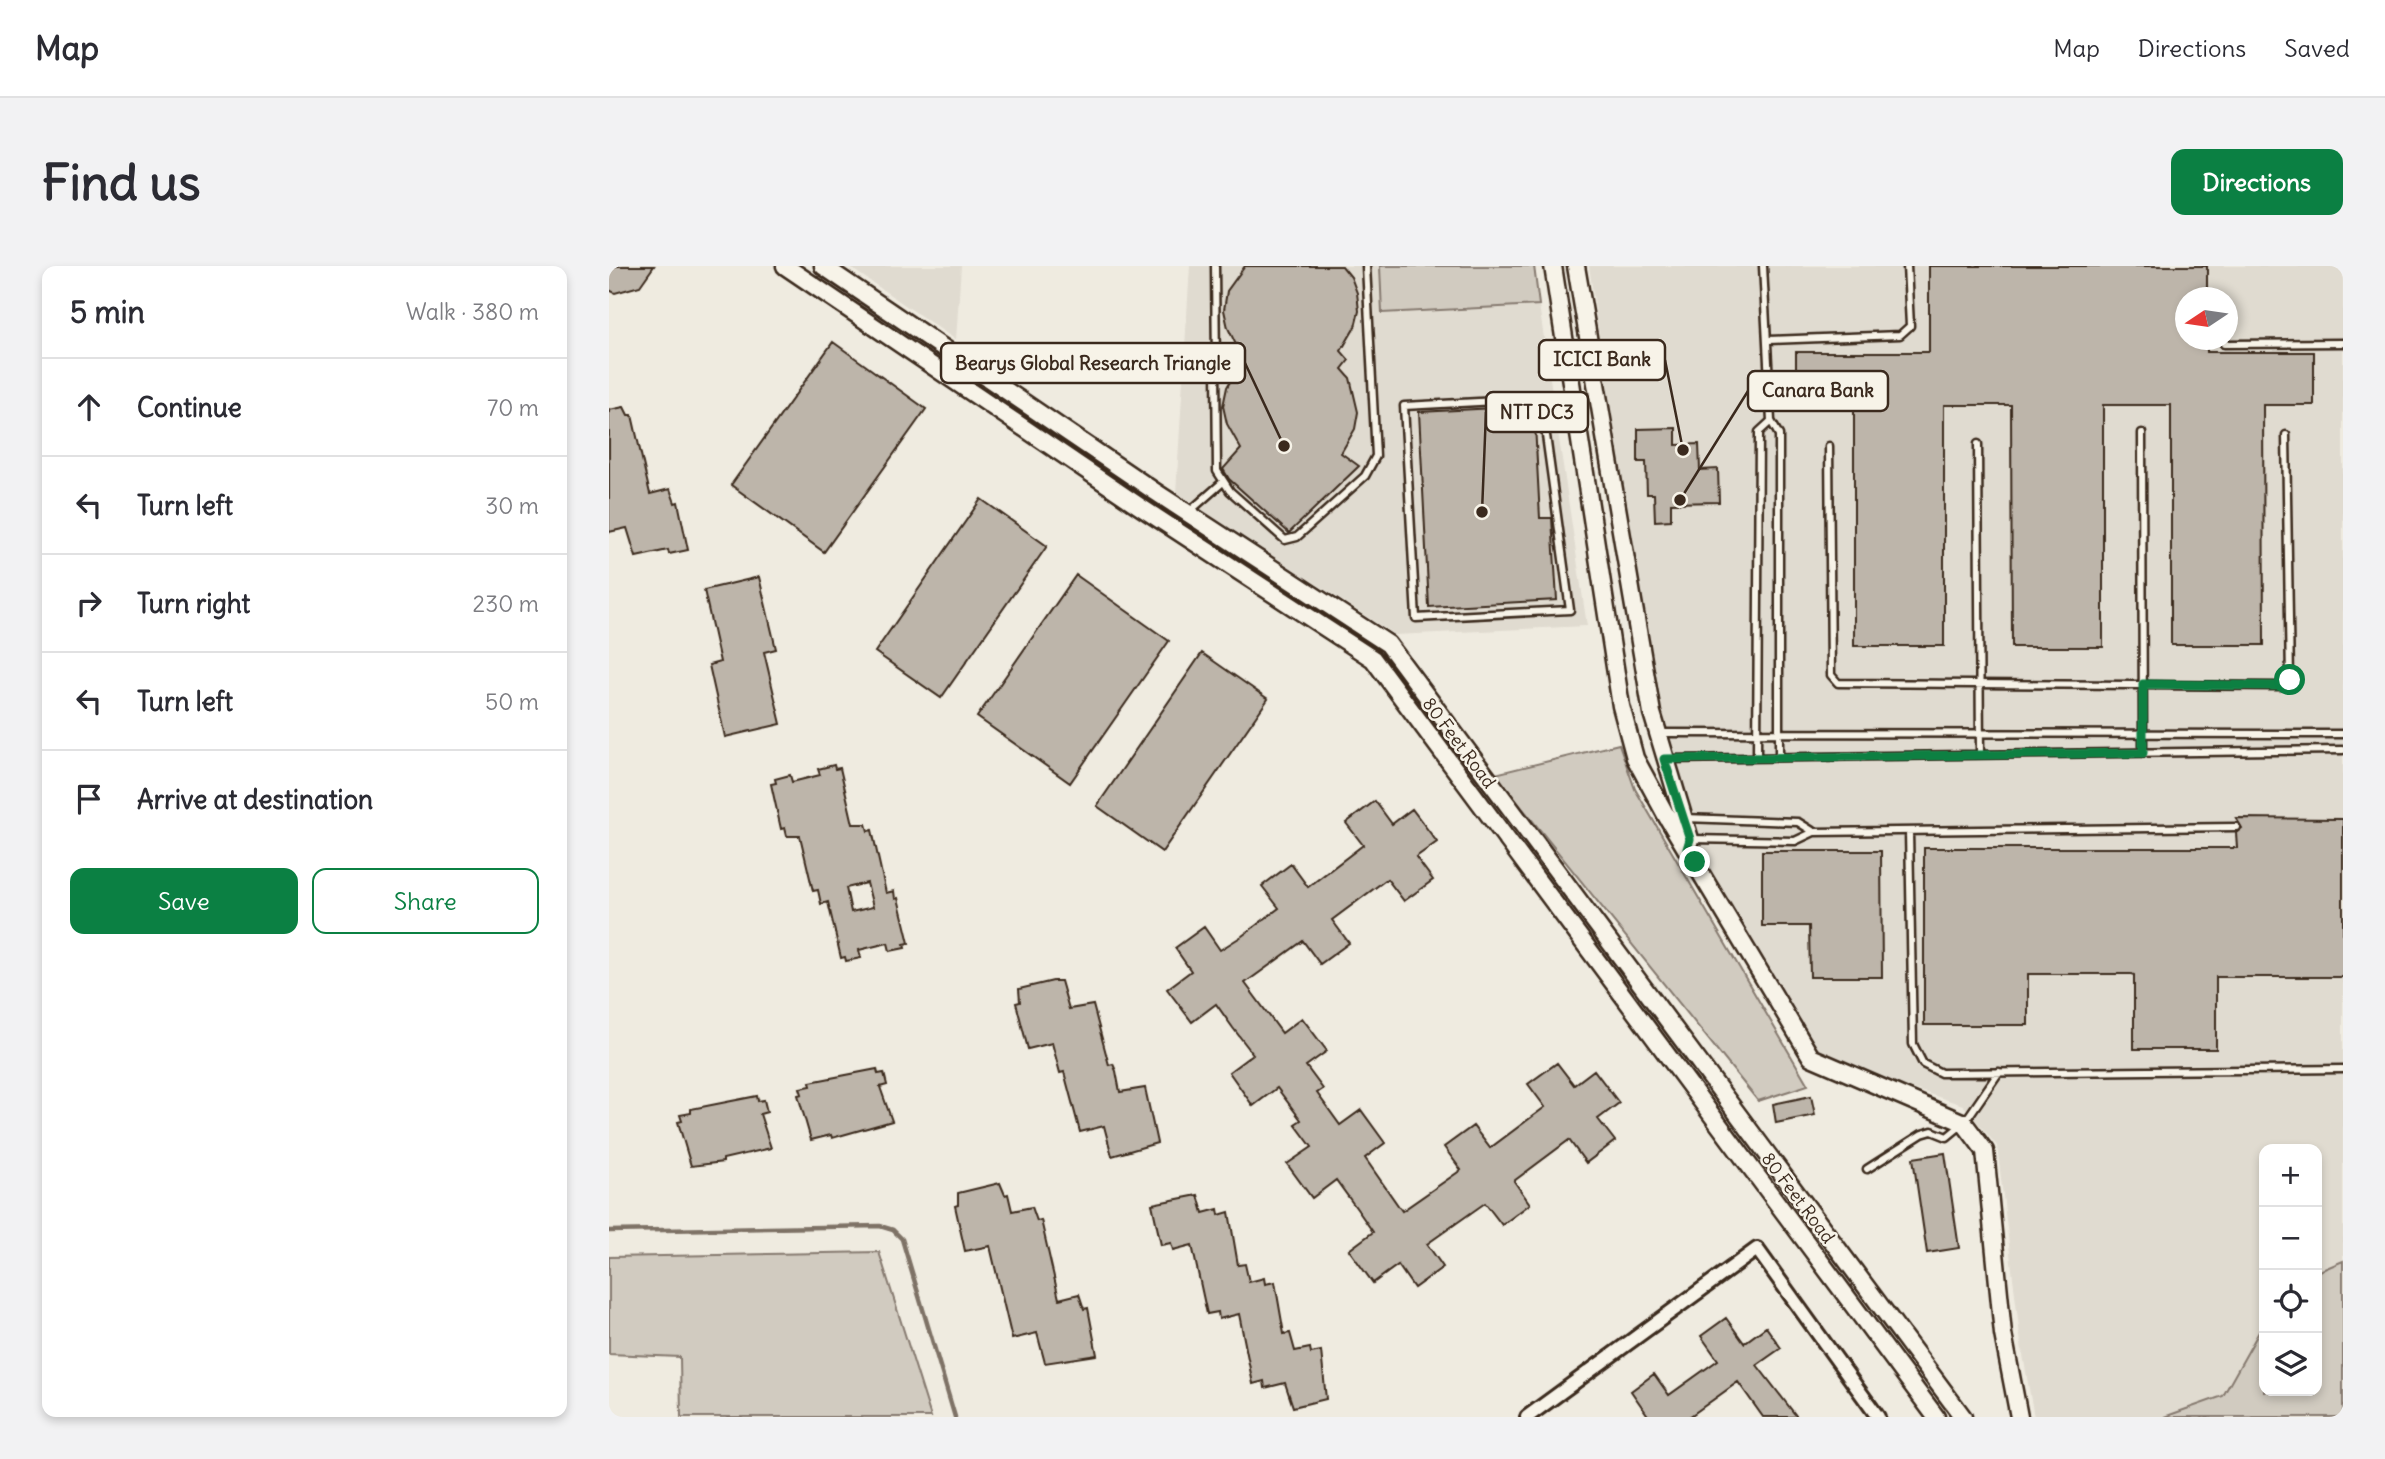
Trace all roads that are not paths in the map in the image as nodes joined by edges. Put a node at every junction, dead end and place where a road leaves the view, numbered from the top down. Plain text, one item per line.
1 (785, 266) edge
2 (823, 266) edge
3 (1215, 266) edge
4 (1366, 266) edge
5 (1553, 266) edge
6 (1576, 266) edge
7 (1763, 266) edge
8 (1907, 266) edge
9 (1769, 340) junction
10 (2343, 343) edge
11 (2238, 344) edge
12 (1573, 397) junction
13 (1541, 399) junction
14 (1770, 421) junction
15 (2142, 433) dead end
16 (2286, 435) dead end
17 (1978, 444) dead end
18 (1829, 446) dead end
19 (1223, 482) junction
20 (1188, 513) junction
21 (2143, 684) junction
22 (1979, 685) junction
23 (1981, 732) junction
24 (2143, 732) junction
25 (1658, 733) junction
26 (1758, 733) junction
27 (1779, 733) junction
28 (2343, 734) edge
29 (2343, 750) edge
30 (1980, 753) junction
31 (2143, 753) junction
32 (1757, 756) junction
33 (1779, 756) junction
34 (1664, 759) junction
35 (1684, 818) junction
36 (2236, 827) dead end
37 (1909, 831) junction
38 (1814, 832) junction
39 (1689, 844) junction
40 (2343, 1069) edge
41 (1999, 1073) junction
42 (1964, 1123) junction
43 (1867, 1169) dead end
44 (1527, 1417) edge
45 (1878, 1417) edge
46 (1936, 1417) edge
47 (1963, 1417) edge
48 (2019, 1417) edge

1 - 46 street, 80 Feet Road
2 - 20 street, 80 Feet Road
3 - 19 lane
4 - 19 lane
5 - 12 street
6 - 25 street
7 - 9 lane
8 - 9 lane
9 - 14 lane
10 - 11 lane
12 - 13 lane
12 - 39 street
13 - 13 lane
14 - 26 lane
14 - 27 lane
15 - 21 lane
16 - 21 lane
17 - 22 lane
18 - 22 lane
19 - 20 lane
20 - 47 street, 80 Feet Road
21 - 22 lane
21 - 24 lane
22 - 23 lane
23 - 24 lane
23 - 27 lane
23 - 30 lane
24 - 28 lane
24 - 31 lane
25 - 26 lane
25 - 34 street
26 - 27 lane
26 - 32 lane
27 - 33 lane
29 - 31 lane
30 - 31 lane
30 - 33 lane
32 - 33 lane
32 - 34 lane
34 - 35 street
35 - 38 lane
35 - 39 street
36 - 37 lane
37 - 38 lane
37 - 41 lane
38 - 39 lane
39 - 42 street
40 - 41 lane
41 - 42 lane
42 - 43 lane
42 - 48 street
44 - 45 street

